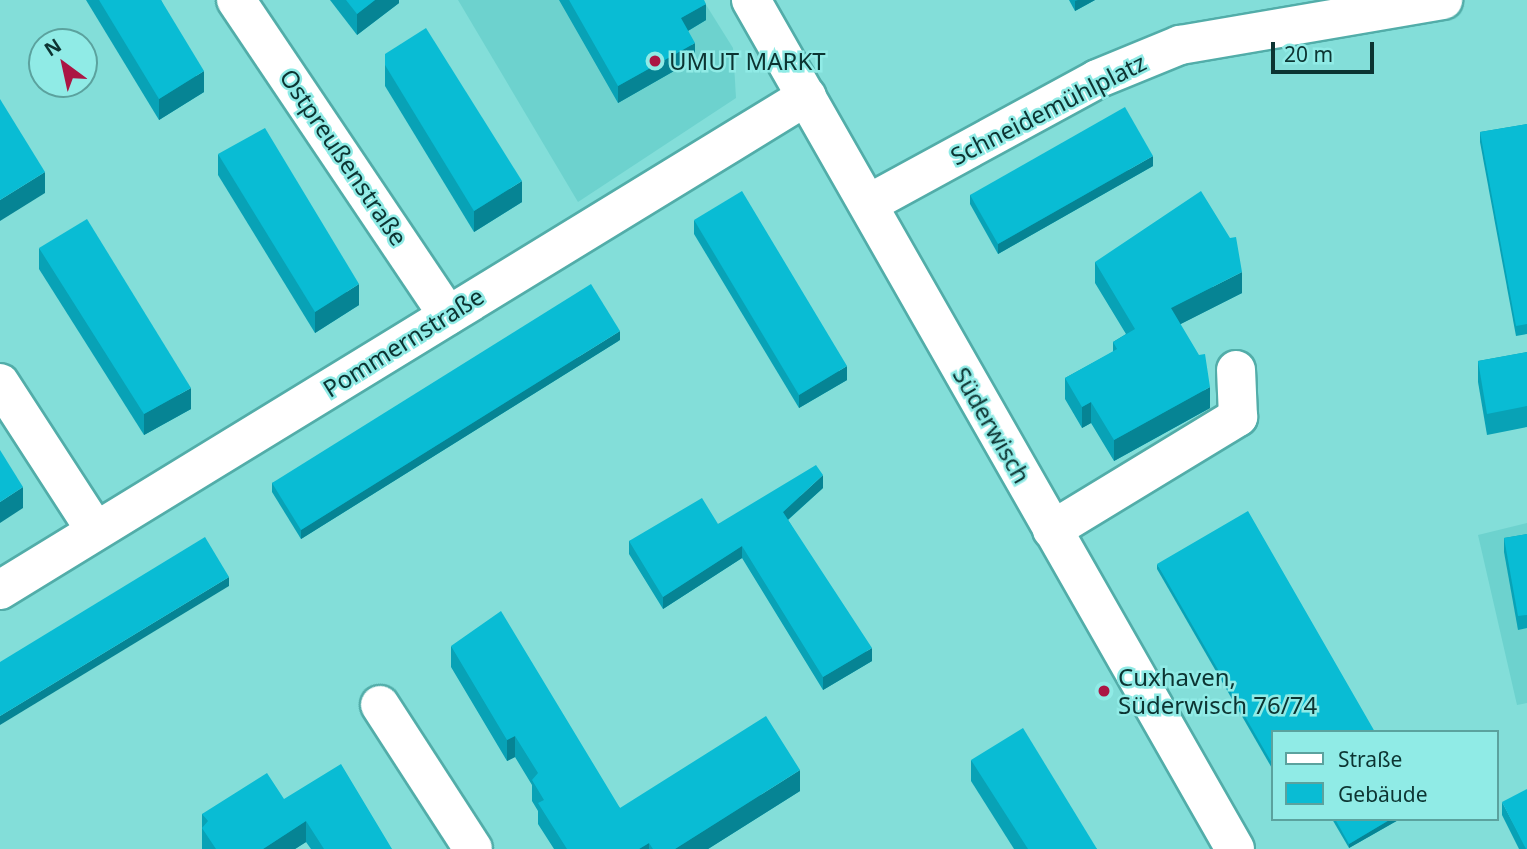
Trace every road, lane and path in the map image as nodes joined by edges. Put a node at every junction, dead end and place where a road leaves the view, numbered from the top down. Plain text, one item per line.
1 (236, 0) edge
2 (751, 0) edge
3 (1443, 0) edge
4 (807, 96) junction
5 (868, 204) junction
6 (448, 315) junction
7 (1236, 370) dead end
8 (0, 383) edge
9 (96, 530) junction
10 (1052, 530) junction
11 (0, 590) edge
12 (380, 705) dead end
13 (473, 849) edge
14 (1235, 849) edge

1 - 6 street, Ostpreußenstraße
2 - 4 street, Süderwisch
3 - 5 street, Schneidemühlplatz
4 - 5 street, Süderwisch
4 - 6 street, Pommernstraße
5 - 10 street, Süderwisch
6 - 9 street, Pommernstraße
7 - 10 street
8 - 9 street
9 - 11 street, Pommernstraße
10 - 14 street, Süderwisch
12 - 13 street

